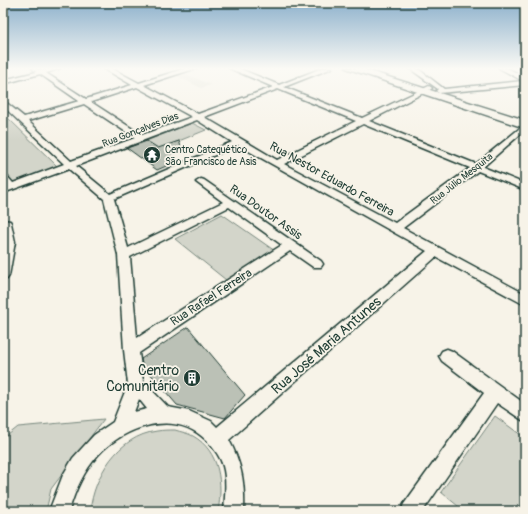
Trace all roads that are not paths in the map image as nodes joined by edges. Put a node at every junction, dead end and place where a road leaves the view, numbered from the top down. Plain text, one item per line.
1 (71, 92) edge
2 (114, 92) edge
3 (150, 92) edge
4 (265, 92) edge
5 (291, 92) edge
6 (428, 92) edge
7 (438, 92) edge
8 (440, 92) edge
9 (84, 101) junction
10 (3, 102) edge
11 (198, 117) junction
12 (525, 118) edge
13 (23, 120) junction
14 (361, 120) junction
15 (525, 126) edge
16 (142, 139) junction
17 (238, 142) junction
18 (278, 164) junction
19 (71, 166) junction
20 (476, 168) junction
21 (3, 176) edge
22 (200, 182) dead end
23 (525, 187) edge
24 (7, 189) edge
25 (109, 198) junction
26 (229, 203) junction
27 (6, 223) dead end
28 (396, 228) junction
29 (290, 245) junction
30 (5, 248) edge
31 (435, 251) junction
32 (124, 255) junction
33 (317, 264) dead end
34 (3, 276) edge
35 (525, 300) edge
36 (131, 350) junction
37 (447, 356) dead end
38 (136, 384) junction
39 (495, 392) junction
40 (163, 414) junction
41 (525, 414) edge
42 (120, 426) junction
43 (218, 439) junction
44 (59, 511) edge
45 (234, 511) edge
46 (411, 511) edge

1 - 9 street
2 - 9 street
3 - 11 street, Rua Nestor Eduardo Ferreira
4 - 11 street, Rua Gonçalves Dias
5 - 14 street
6 - 14 street
7 - 15 main road
8 - 12 main road
9 - 13 street
9 - 16 street
10 - 13 street
11 - 16 street, Rua Gonçalves Dias
11 - 17 street, Rua Nestor Eduardo Ferreira
13 - 19 street
14 - 18 street
14 - 20 street
15 - 20 street, Rua Júlio Mesquita
16 - 19 street, Rua Gonçalves Dias
17 - 18 street, Rua Nestor Eduardo Ferreira
17 - 25 street
18 - 28 street, Rua Nestor Eduardo Ferreira
19 - 24 street, Rua Gonçalves Dias
19 - 25 street
20 - 23 street
20 - 28 street, Rua Júlio Mesquita
21 - 24 street
22 - 26 street, Rua Doutor Assis
25 - 32 street
26 - 29 street, Rua Doutor Assis
26 - 32 street
27 - 30 street
28 - 31 street, Rua Nestor Eduardo Ferreira
29 - 33 street, Rua Doutor Assis
29 - 36 street, Rua Rafael Ferreira
30 - 34 street
31 - 35 street, Rua Nestor Eduardo Ferreira
31 - 43 street, Rua José Maria Antunes
32 - 36 street
36 - 38 street
37 - 39 street
38 - 40 street
38 - 42 street
39 - 41 street
39 - 46 street
40 - 42 street
40 - 43 street
42 - 44 street
43 - 45 street

